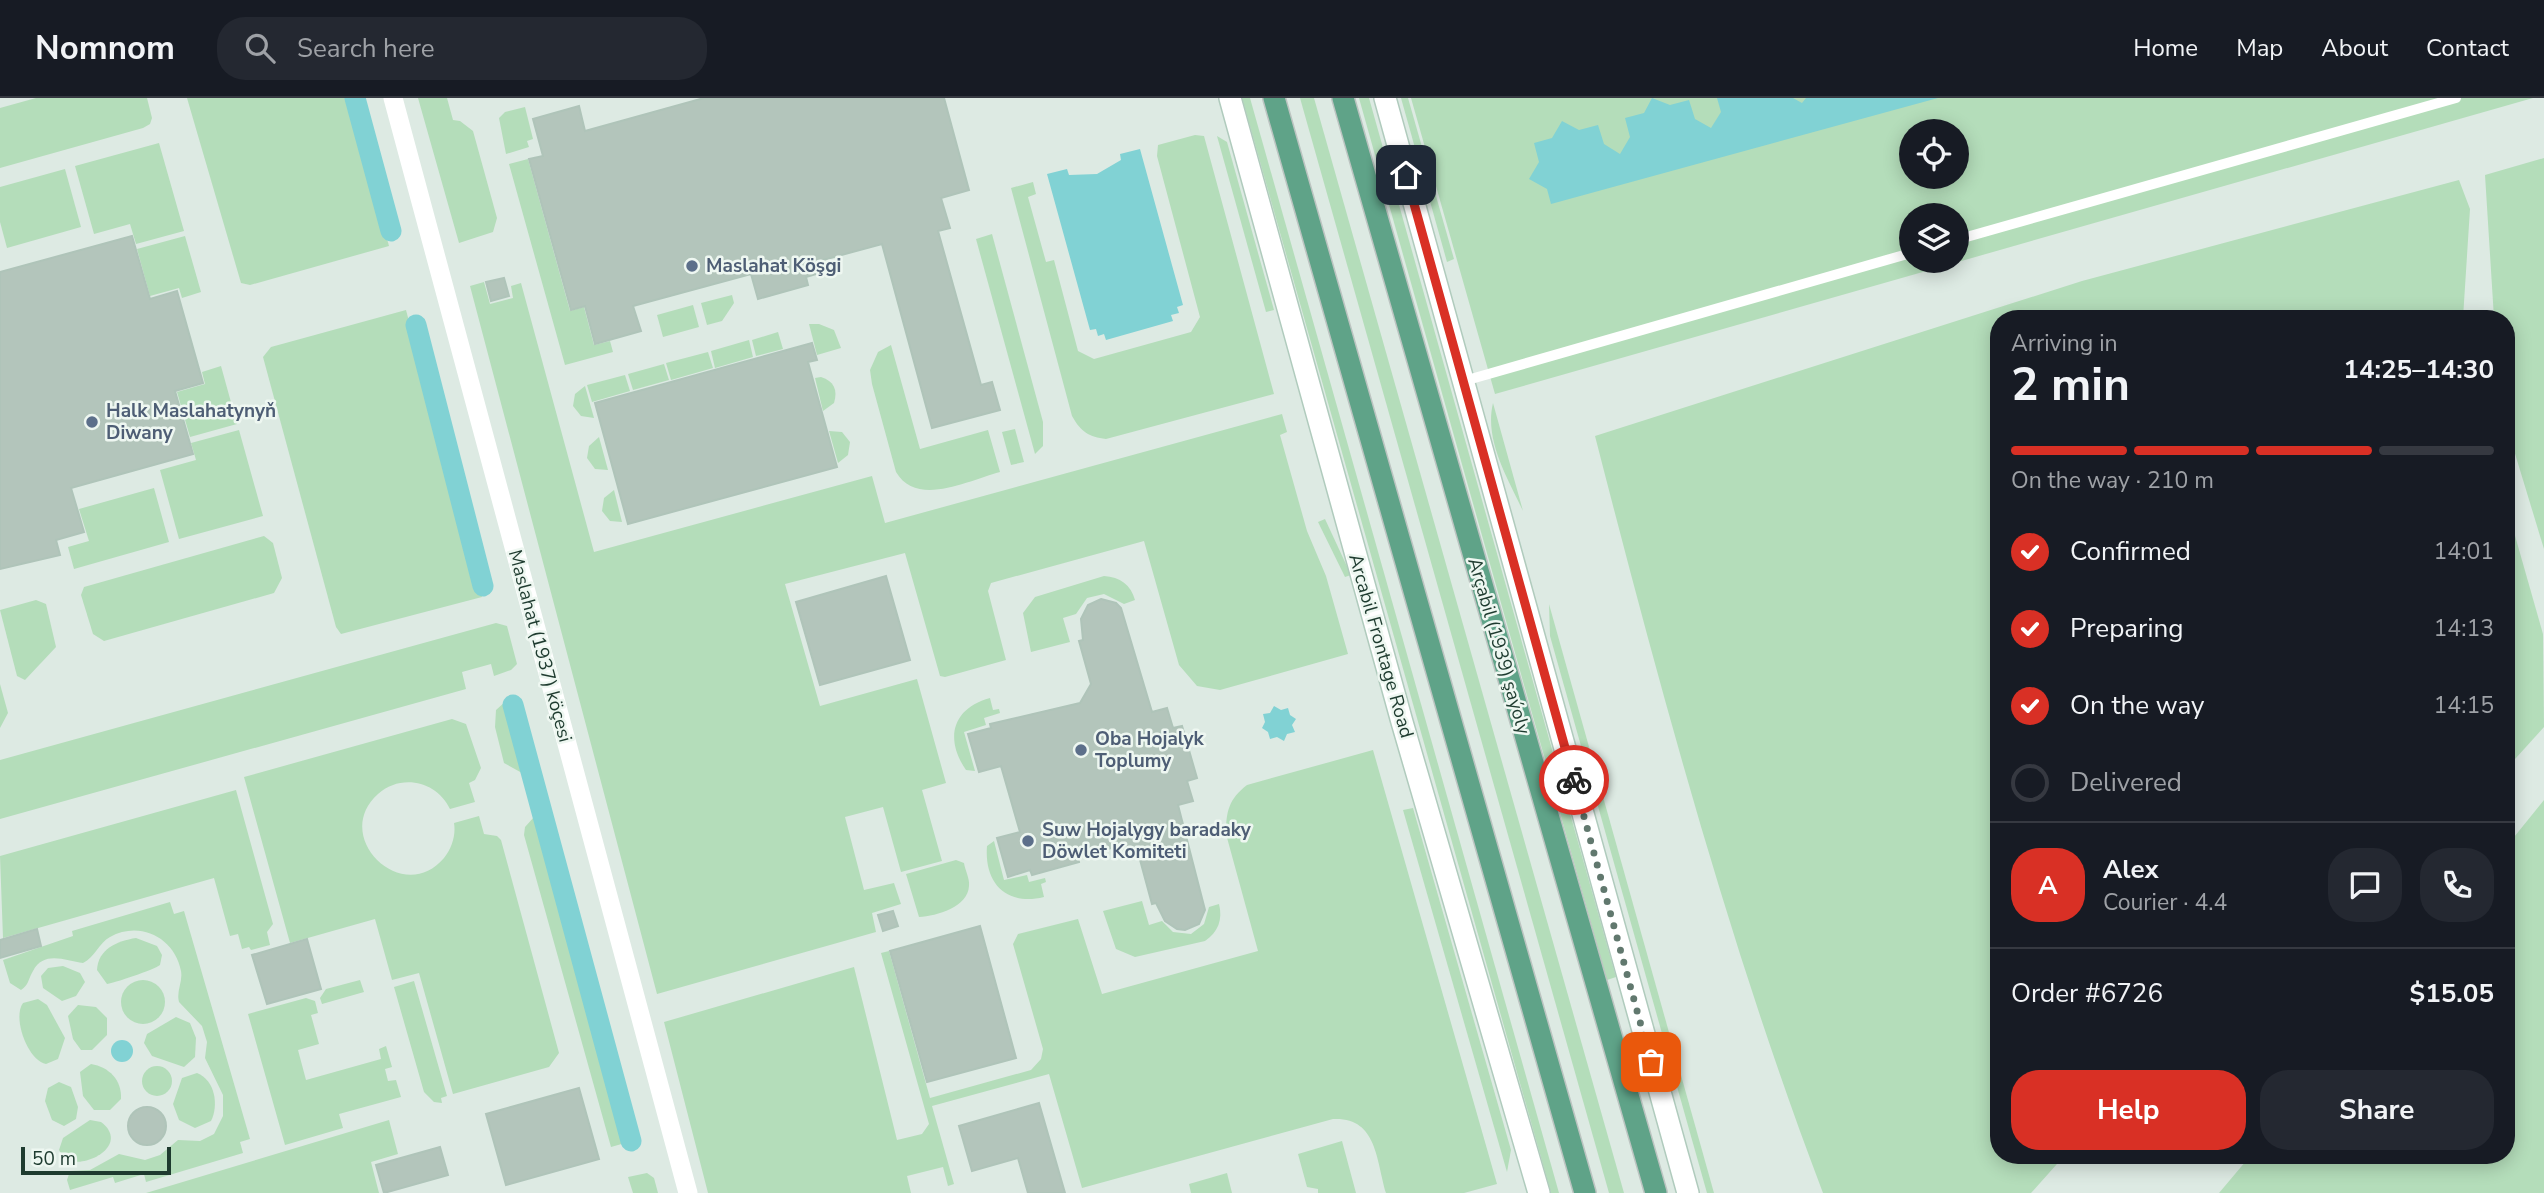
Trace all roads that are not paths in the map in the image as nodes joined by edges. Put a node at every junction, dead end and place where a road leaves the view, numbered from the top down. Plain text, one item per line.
1 (393, 98) edge
2 (1230, 98) edge
3 (1274, 98) edge
4 (1343, 98) edge
5 (1385, 98) edge
6 (2456, 98) edge
7 (1969, 236) edge
8 (1899, 256) edge
9 (1464, 381) junction
10 (688, 1193) edge
11 (1539, 1193) edge
12 (1585, 1193) edge
13 (1656, 1193) edge
14 (1688, 1193) edge

1 - 10 street, Maslahat (1937) köçesi
2 - 11 street, Arcabil Frontage Road
3 - 12 main road
4 - 13 main road, Arçabil (1939) şaýoly
5 - 9 street
6 - 7 lane
8 - 9 lane
9 - 14 street

